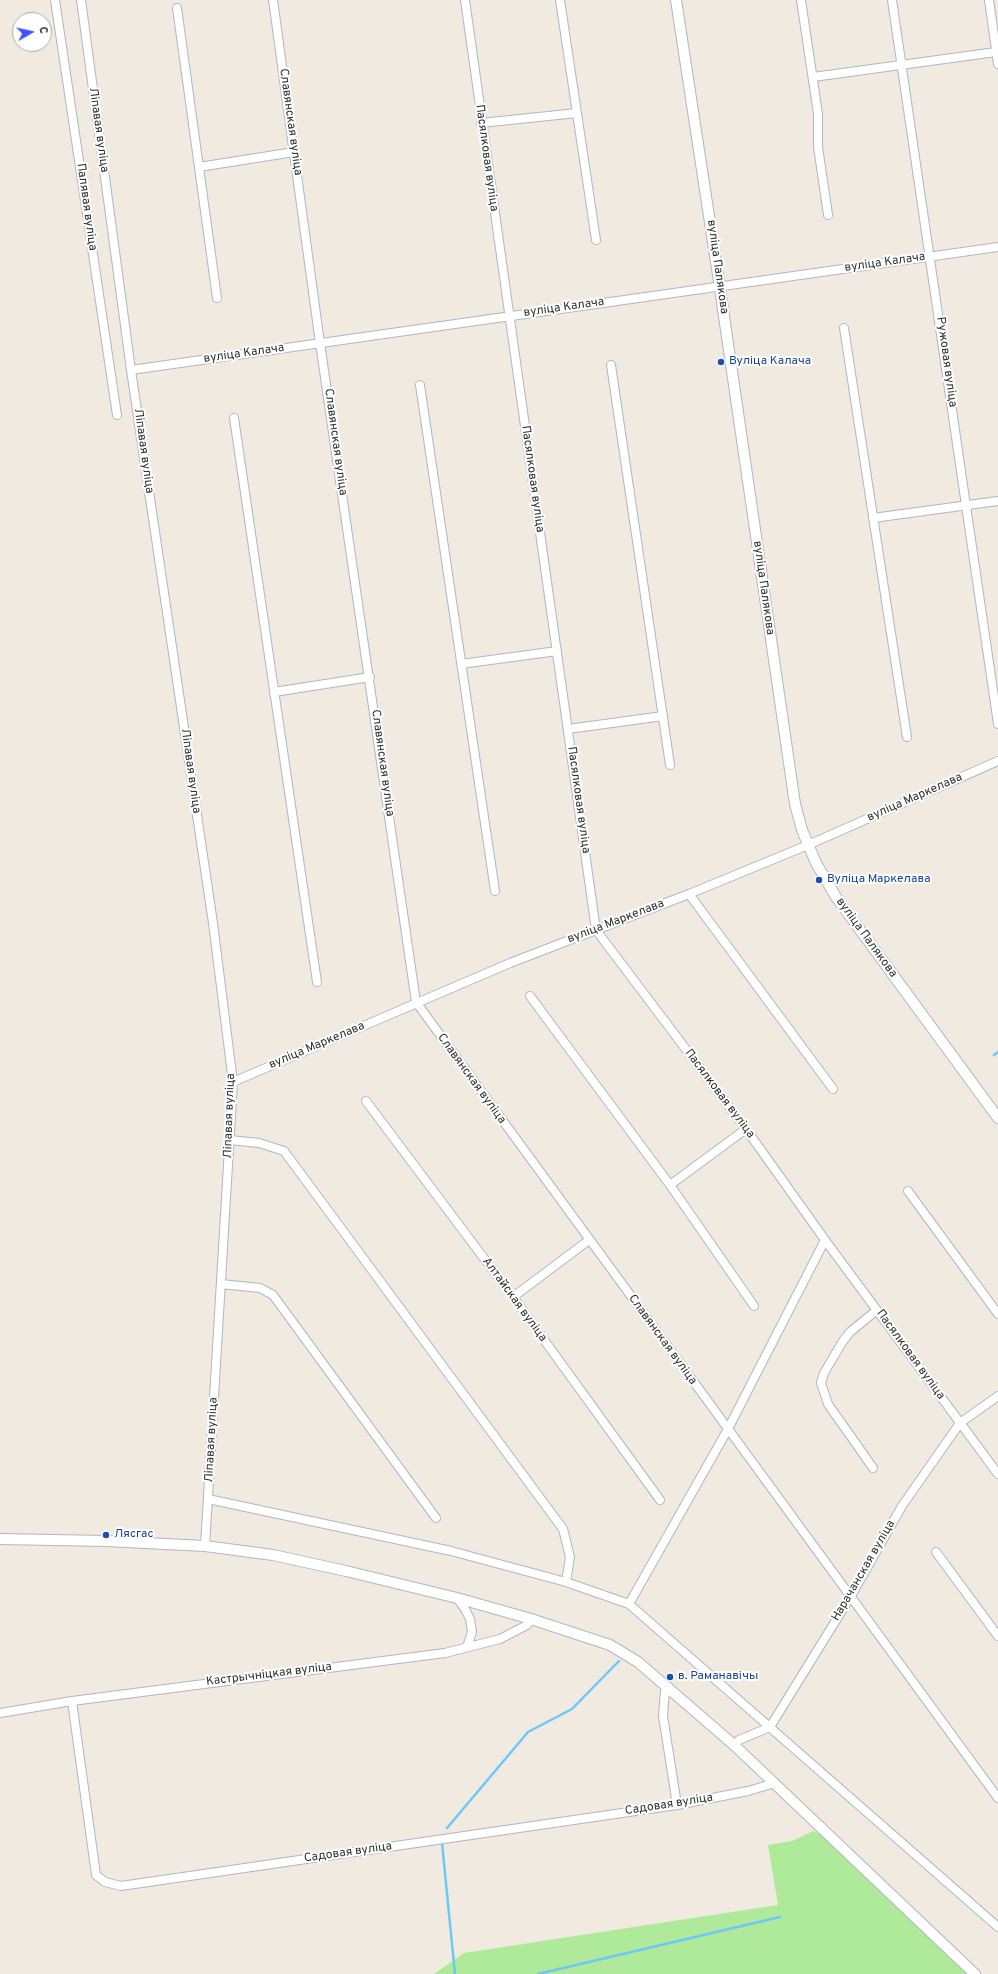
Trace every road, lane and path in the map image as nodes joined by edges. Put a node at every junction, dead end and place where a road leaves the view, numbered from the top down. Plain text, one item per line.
1 (55, 0) edge
2 (81, 0) edge
3 (273, 0) edge
4 (465, 0) edge
5 (560, 0) edge
6 (676, 0) edge
7 (801, 0) edge
8 (892, 0) edge
9 (989, 0) edge
10 (177, 8) dead end
11 (996, 52) junction
12 (901, 64) junction
13 (998, 64) edge
14 (812, 77) junction
15 (577, 113) junction
16 (482, 124) junction
17 (294, 152) junction
18 (199, 167) junction
19 (828, 215) dead end
20 (596, 240) dead end
21 (998, 247) edge
22 (931, 256) junction
23 (720, 286) junction
24 (217, 298) dead end
25 (508, 316) junction
26 (844, 328) dead end
27 (320, 343) junction
28 (611, 365) dead end
29 (131, 370) junction
30 (420, 385) dead end
31 (117, 414) dead end
32 (234, 418) dead end
33 (998, 501) edge
34 (967, 506) junction
35 (873, 518) junction
36 (557, 651) junction
37 (461, 664) junction
38 (370, 677) junction
39 (274, 692) junction
40 (662, 716) junction
41 (998, 724) edge
42 (568, 728) junction
43 (906, 737) dead end
44 (998, 761) edge
45 (670, 765) dead end
46 (808, 845) junction
47 (496, 891) dead end
48 (689, 894) junction
49 (596, 930) junction
50 (317, 982) dead end
51 (530, 996) dead end
52 (416, 1002) junction
53 (233, 1082) junction
54 (833, 1089) dead end
55 (366, 1101) dead end
56 (998, 1118) edge
57 (746, 1129) junction
58 (230, 1140) junction
59 (670, 1185) junction
60 (908, 1191) dead end
61 (589, 1240) junction
62 (825, 1240) junction
63 (221, 1284) junction
64 (513, 1297) junction
65 (754, 1306) dead end
66 (877, 1310) junction
67 (998, 1314) edge
68 (998, 1396) edge
69 (960, 1423) junction
70 (728, 1429) junction
71 (874, 1468) dead end
72 (998, 1474) edge
73 (208, 1498) junction
74 (660, 1500) dead end
75 (436, 1518) dead end
76 (0, 1538) edge
77 (205, 1546) junction
78 (936, 1552) dead end
79 (566, 1582) junction
80 (851, 1596) junction
81 (457, 1598) junction
82 (629, 1604) junction
83 (531, 1619) junction
84 (998, 1636) edge
85 (467, 1648) junction
86 (669, 1687) junction
87 (72, 1701) junction
88 (0, 1713) edge
89 (770, 1727) junction
90 (734, 1745) junction
91 (775, 1783) junction
92 (998, 1798) edge
93 (678, 1805) junction
94 (998, 1927) edge
95 (975, 1974) edge

1 - 31 street, Палявая вуліца
2 - 29 street, Ліпавая вуліца
3 - 17 street, Славянская вуліца
4 - 16 street, Пасялковая вуліца
5 - 15 street
6 - 23 street, вуліца Палякова
7 - 14 street
8 - 12 street, Ружовая вуліца
9 - 11 street
10 - 18 street
11 - 12 street
11 - 13 street
12 - 14 street
12 - 22 street, Ружовая вуліца
14 - 19 street
15 - 16 street
15 - 20 street
16 - 25 street, Пасялковая вуліца
17 - 18 street
17 - 27 street, Славянская вуліца
18 - 24 street
21 - 22 street, вуліца Калача
22 - 23 street, вуліца Калача
22 - 34 street, Ружовая вуліца
23 - 25 street, вуліца Калача
23 - 46 street, вуліца Палякова
25 - 27 street, вуліца Калача
25 - 36 street, Пасялковая вуліца
26 - 35 street
27 - 29 street, вуліца Калача
27 - 38 street, Славянская вуліца
28 - 40 street
29 - 53 street, Ліпавая вуліца
30 - 37 street
32 - 39 street
33 - 34 street
34 - 35 street
34 - 41 street, Ружовая вуліца
35 - 43 street
36 - 37 street
36 - 42 street, Пасялковая вуліца
37 - 47 street
38 - 39 street
38 - 52 street, Славянская вуліца
39 - 50 street
40 - 42 street
40 - 45 street
42 - 49 street, Пасялковая вуліца
44 - 46 street, вуліца Маркелава
46 - 48 street, вуліца Маркелава
46 - 56 street, вуліца Палякова
48 - 49 street, вуліца Маркелава
48 - 54 street
49 - 52 street, вуліца Маркелава
49 - 57 street, Пасялковая вуліца
51 - 59 street
52 - 53 street, вуліца Маркелава
52 - 61 street, Славянская вуліца
53 - 58 street, Ліпавая вуліца
55 - 64 street, Алтайская вуліца
57 - 59 street
57 - 62 street, Пасялковая вуліца
58 - 63 street, Ліпавая вуліца
58 - 79 street
59 - 65 street
60 - 67 street
61 - 64 street
61 - 70 street, Славянская вуліца
62 - 66 street, Пасялковая вуліца
62 - 70 street
63 - 73 street, Ліпавая вуліца
63 - 75 street
64 - 74 street, Алтайская вуліца
66 - 69 street, Пасялковая вуліца
66 - 71 street
68 - 69 street, Нарачанская вуліца
69 - 72 street, Пасялковая вуліца
69 - 80 street, Нарачанская вуліца
70 - 80 street, Славянская вуліца
70 - 82 street
73 - 77 street, Ліпавая вуліца
73 - 79 street
76 - 77 street
77 - 81 street
78 - 84 street
79 - 82 street
80 - 89 street, Нарачанская вуліца
80 - 92 street, Славянская вуліца
81 - 83 street
81 - 85 street
82 - 89 street
83 - 85 street, Кастрычніцкая вуліца
83 - 86 street
85 - 87 street, Кастрычніцкая вуліца
86 - 90 street
86 - 93 street
87 - 88 street, Кастрычніцкая вуліца
87 - 93 street, Садовая вуліца
89 - 90 street
89 - 94 street
90 - 91 street
91 - 93 street, Садовая вуліца
91 - 95 street

